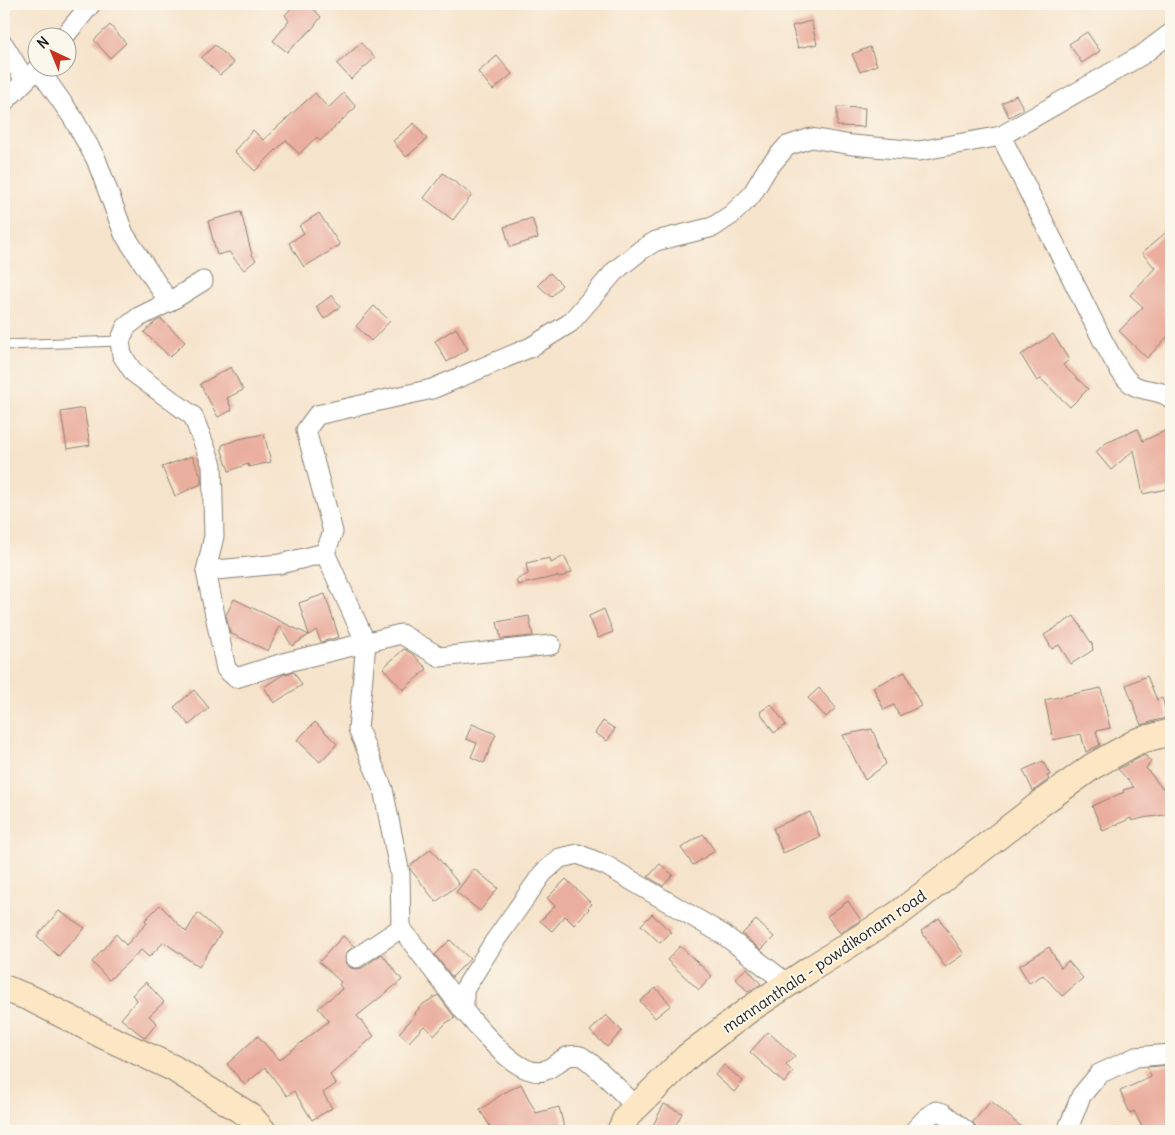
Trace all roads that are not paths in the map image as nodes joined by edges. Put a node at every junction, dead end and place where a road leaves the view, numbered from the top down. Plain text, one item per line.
1 (91, 4) edge
2 (71, 28) edge
3 (1171, 33) edge
4 (4, 45) edge
5 (28, 67) edge
6 (28, 78) edge
7 (39, 78) edge
8 (4, 102) edge
9 (1001, 136) junction
10 (203, 281) dead end
11 (169, 302) junction
12 (120, 342) junction
13 (4, 345) edge
14 (1171, 399) edge
15 (325, 553) junction
16 (206, 571) junction
17 (366, 642) junction
18 (551, 644) dead end
19 (1171, 732) edge
20 (401, 928) junction
21 (356, 958) dead end
22 (788, 984) junction
23 (4, 988) edge
24 (464, 1011) junction
25 (1171, 1054) edge
26 (636, 1107) junction
27 (263, 1131) edge
28 (620, 1131) edge
29 (914, 1131) edge
30 (966, 1131) edge
31 (1067, 1131) edge

1 - 2 street
3 - 9 street
4 - 5 street
6 - 8 street
7 - 11 street
9 - 14 street
9 - 15 street
10 - 11 street
11 - 12 street
12 - 13 lane
12 - 16 street
15 - 16 street
15 - 17 street
16 - 17 street
17 - 18 street
17 - 20 street
19 - 22 main road, mannanthala - powdikonam road
20 - 21 street
20 - 24 street
22 - 24 street
22 - 26 main road, mannanthala - powdikonam road
23 - 27 main road
24 - 26 street
25 - 31 street
26 - 28 main road, mannanthala - powdikonam road
29 - 30 street

